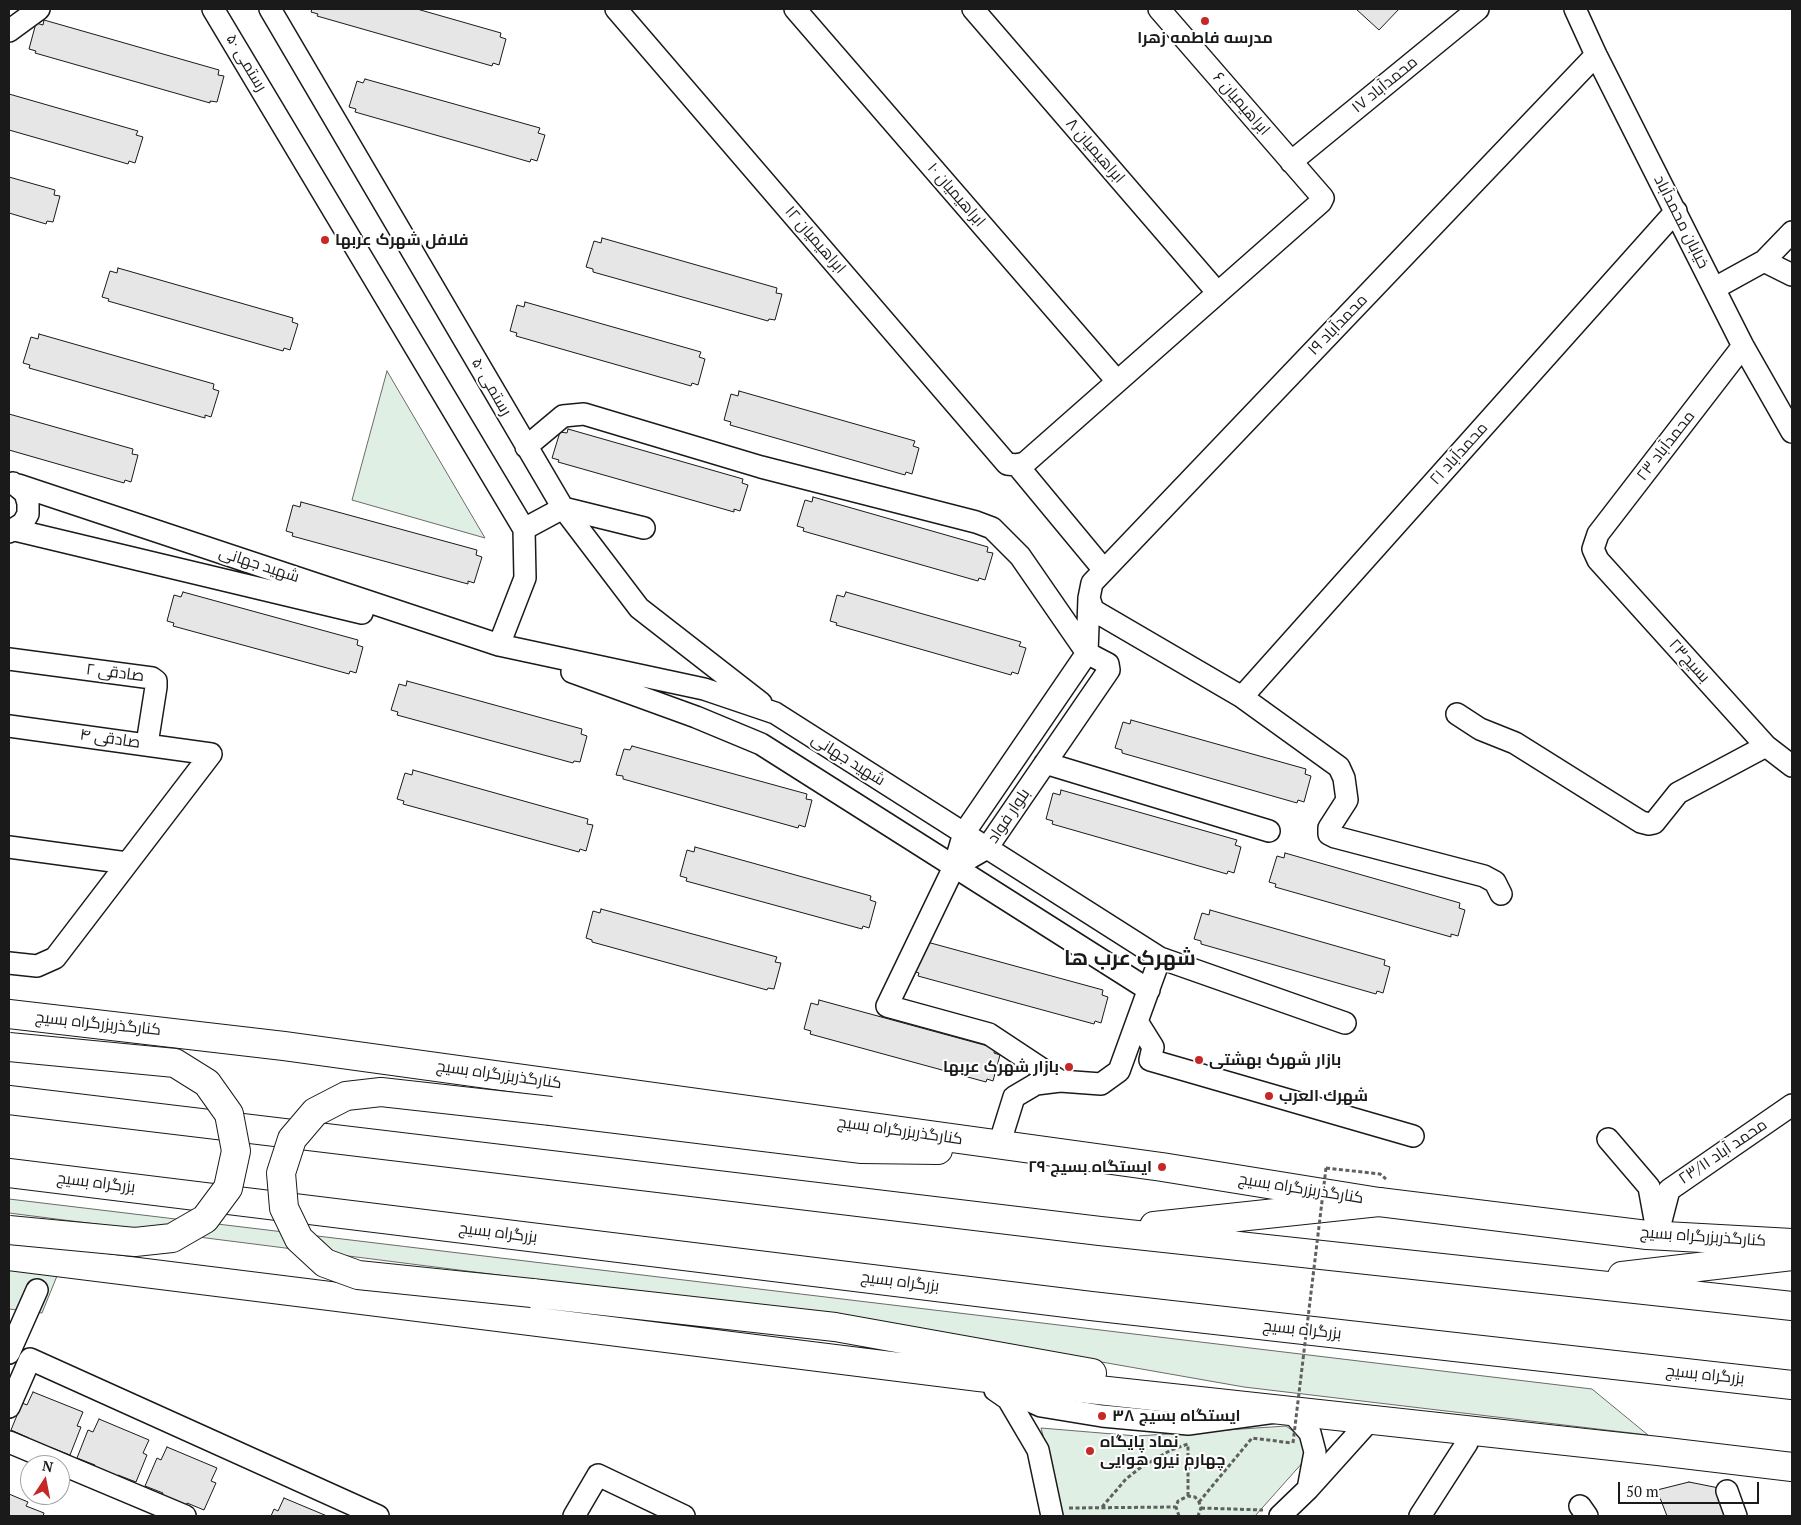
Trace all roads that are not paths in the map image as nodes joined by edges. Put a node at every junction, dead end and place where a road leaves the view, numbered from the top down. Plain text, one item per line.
1 (39, 9) edge
2 (213, 9) edge
3 (270, 9) edge
4 (616, 9) edge
5 (795, 9) edge
6 (973, 9) edge
7 (1159, 9) edge
8 (1478, 9) edge
9 (1575, 9) edge
10 (9, 31) edge
11 (1596, 55) junction
12 (1291, 162) junction
13 (1676, 211) junction
14 (1792, 232) edge
15 (1764, 261) junction
16 (1792, 275) edge
17 (1715, 288) junction
18 (1216, 292) junction
19 (1743, 346) junction
20 (1117, 381) junction
21 (1792, 432) edge
22 (526, 447) junction
23 (1017, 465) junction
24 (13, 483) edge
25 (563, 508) junction
26 (644, 528) dead end
27 (524, 529) junction
28 (12, 531) edge
29 (1594, 549) joint
30 (1104, 570) junction
31 (1089, 598) junction
32 (499, 645) junction
33 (1087, 653) junction
34 (9, 659) edge
35 (1242, 697) junction
36 (775, 714) junction
37 (1457, 714) dead end
38 (9, 726) edge
39 (146, 744) junction
40 (1766, 746) junction
41 (1045, 763) junction
42 (1792, 766) edge
43 (1269, 831) dead end
44 (964, 833) junction
45 (9, 847) edge
46 (987, 848) junction
47 (127, 863) junction
48 (954, 867) junction
49 (1501, 894) dead end
50 (1160, 958) junction
51 (9, 963) edge
52 (1149, 990) junction
53 (9, 1014) edge
54 (1138, 1022) junction
55 (1345, 1023) dead end
56 (9, 1046) edge
57 (1060, 1081) junction
58 (9, 1100) edge
59 (1792, 1105) edge
60 (1413, 1136) dead end
61 (1608, 1139) dead end
62 (999, 1145) junction
63 (9, 1172) edge
64 (1379, 1202) junction
65 (9, 1230) edge
66 (1100, 1231) junction
67 (1657, 1236) junction
68 (1792, 1243) edge
69 (9, 1256) edge
70 (1792, 1256) edge
71 (50, 1261) junction
72 (9, 1264) edge
73 (1573, 1282) junction
74 (37, 1290) dead end
75 (1786, 1304) edge
76 (9, 1353) edge
77 (979, 1377) junction
78 (1784, 1386) edge
79 (9, 1407) edge
80 (1290, 1410) junction
81 (1371, 1419) junction
82 (9, 1442) edge
83 (1467, 1443) dead end
84 (1792, 1467) edge
85 (1308, 1489) junction
86 (1727, 1491) dead end
87 (1275, 1511) edge
88 (1051, 1512) edge
89 (184, 1516) edge
90 (378, 1516) edge
91 (574, 1516) edge
92 (684, 1516) edge
93 (1420, 1516) edge
94 (1736, 1516) edge

1 - 10 street
2 - 27 street, رستمی ۵۰
3 - 22 street, رستمی ۵۰
4 - 23 street, ابراهیمیان ۱۲
5 - 20 street, ابراهیمیان ۱۰
6 - 18 street, ابراهیمیان ۸
7 - 12 street, ابراهیمیان ۶
8 - 12 street, محمدآباد ۱۷
9 - 11 street, خیابان محمدآباد
11 - 13 street, خیابان محمدآباد
11 - 30 street, محمدآباد ۱۹
12 - 18 street, ابراهیمیان ۶
13 - 17 street, خیابان محمدآباد
13 - 35 street, محمدآباد ۲۱
14 - 15 street
15 - 16 street
15 - 17 street
17 - 19 street, خیابان محمدآباد
18 - 20 street
19 - 21 street, خیابان محمدآباد
19 - 29 street, محمدآباد ۲۳
20 - 23 street
22 - 25 street, رستمی ۵۰
22 - 33 street
23 - 30 street, ابراهیمیان ۱۲
24 - 28 street
24 - 32 street, شهید جهانی
25 - 26 street
25 - 27 street
25 - 36 street, رستمی ۵۰
27 - 32 street, رستمی ۵۰
28 - 32 street, شهید جهانی
29 - 40 street, بسیج۲۳
30 - 31 street, محمدآباد ۱۹
31 - 33 street
31 - 35 street
32 - 36 street, شهید جهانی
32 - 48 street, شهید جهانی
33 - 41 street, بلوار فواد
33 - 44 street, بلوار فواد
34 - 39 street, صادقی ۲
35 - 49 street
36 - 44 street, شهید جهانی
37 - 40 street
38 - 39 street, صادقی ۴
39 - 47 street, صادقی ۴
40 - 42 street, بسیج۲۳
41 - 43 street
41 - 46 street, بلوار فواد
44 - 46 street, شهید جهانی
44 - 48 street, بلوار فواد
45 - 47 street
46 - 48 street, بلوار فواد
46 - 50 street, شهید جهانی
47 - 51 street
48 - 52 street, شهید جهانی
48 - 57 street
50 - 52 street
50 - 55 street, شهید جهانی
52 - 54 street
53 - 62 main road, کنارگذربزرگراه بسیج
54 - 57 street
54 - 60 street
56 - 65 main road, bridge
57 - 62 street
58 - 66 main road
59 - 67 street, محمد آباد ۲۳/۱۱
61 - 67 street
62 - 64 main road, کنارگذربزرگراه بسیج
62 - 80 main road, bridge
63 - 78 main road, بزرگراه بسیج
64 - 66 main road
64 - 67 main road, کنارگذربزرگراه بسیج
66 - 73 main road
67 - 68 main road, کنارگذربزرگراه بسیج
69 - 71 main road
70 - 73 main road
71 - 72 street
71 - 77 main road
73 - 75 main road
74 - 76 street
77 - 80 main road
77 - 80 street
77 - 88 street
79 - 90 street
80 - 81 main road
80 - 85 street
81 - 84 main road
81 - 85 street
82 - 89 street
83 - 93 street
85 - 87 street
86 - 94 street
91 - 92 street

